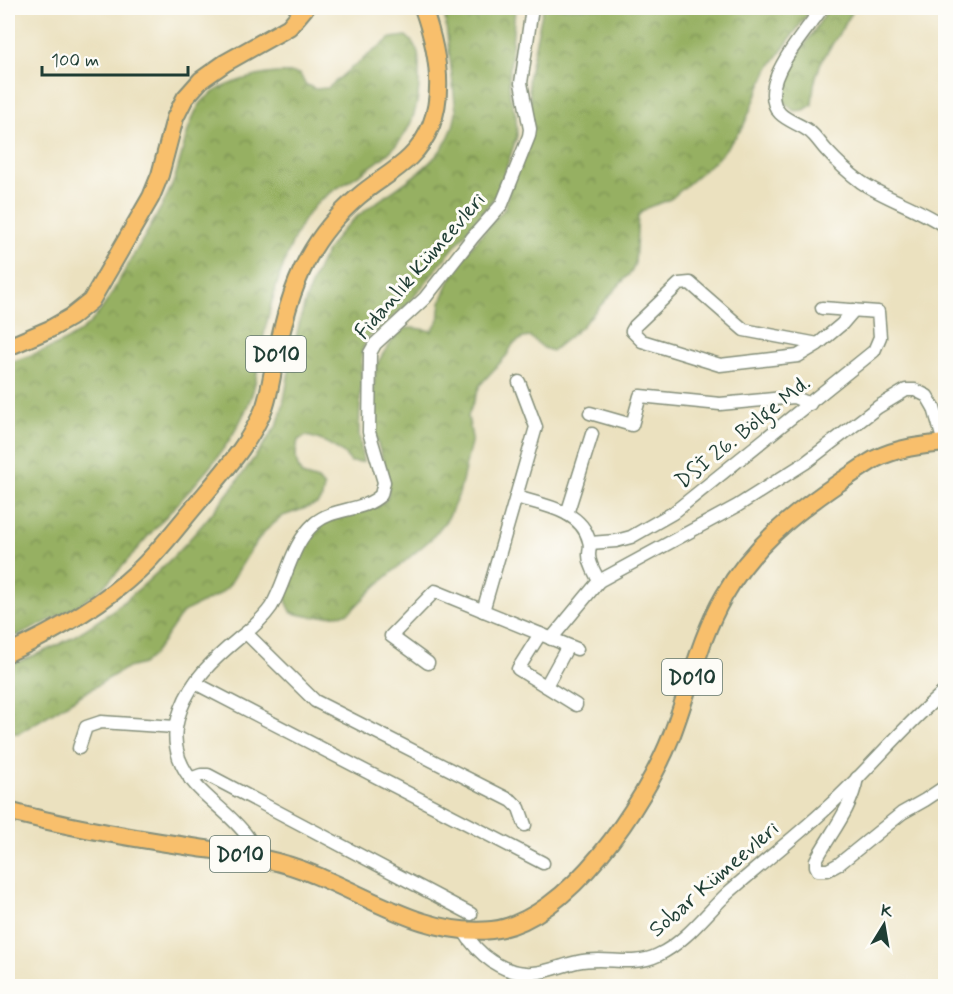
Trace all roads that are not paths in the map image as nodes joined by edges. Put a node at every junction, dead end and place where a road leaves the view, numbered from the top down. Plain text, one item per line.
1 (305, 8) edge
2 (423, 8) edge
3 (531, 8) edge
4 (822, 8) edge
5 (945, 227) edge
6 (822, 308) dead end
7 (854, 310) junction
8 (818, 344) junction
9 (8, 347) edge
10 (519, 382) dead end
11 (810, 404) junction
12 (590, 413) dead end
13 (592, 434) dead end
14 (944, 443) edge
15 (516, 497) junction
16 (567, 514) junction
17 (590, 543) junction
18 (599, 581) junction
19 (483, 611) junction
20 (246, 633) junction
21 (546, 636) junction
22 (11, 650) edge
23 (428, 663) dead end
24 (195, 682) junction
25 (546, 686) junction
26 (945, 690) edge
27 (576, 705) dead end
28 (176, 727) junction
29 (79, 748) dead end
30 (857, 778) junction
31 (190, 779) junction
32 (945, 786) edge
33 (8, 811) edge
34 (525, 825) dead end
35 (257, 857) junction
36 (543, 863) dead end
37 (471, 914) dead end
38 (464, 930) junction

1 - 9 main road
2 - 22 main road, D010
3 - 20 street, Fidanlık Kümeevleri
4 - 5 street
6 - 7 street
7 - 8 street
7 - 11 street, DSİ 26. Bölge Md.
8 - 8 street
10 - 15 street
11 - 12 street
11 - 17 street, DSİ 26. Bölge Md.
13 - 16 street
14 - 18 street
14 - 38 main road, D010
15 - 16 street
15 - 19 street
16 - 17 street
17 - 18 street
18 - 21 street
19 - 21 street
19 - 23 street
20 - 24 street
20 - 34 street
21 - 25 street
21 - 25 street
24 - 28 street
24 - 36 street
25 - 27 street
26 - 30 street, Sobar Kümeevleri
28 - 29 street
28 - 31 street
30 - 32 street, Sobar Kümeevleri
30 - 38 street, Sobar Kümeevleri
31 - 35 street
31 - 37 street
33 - 35 main road, D010
35 - 38 main road, D010

